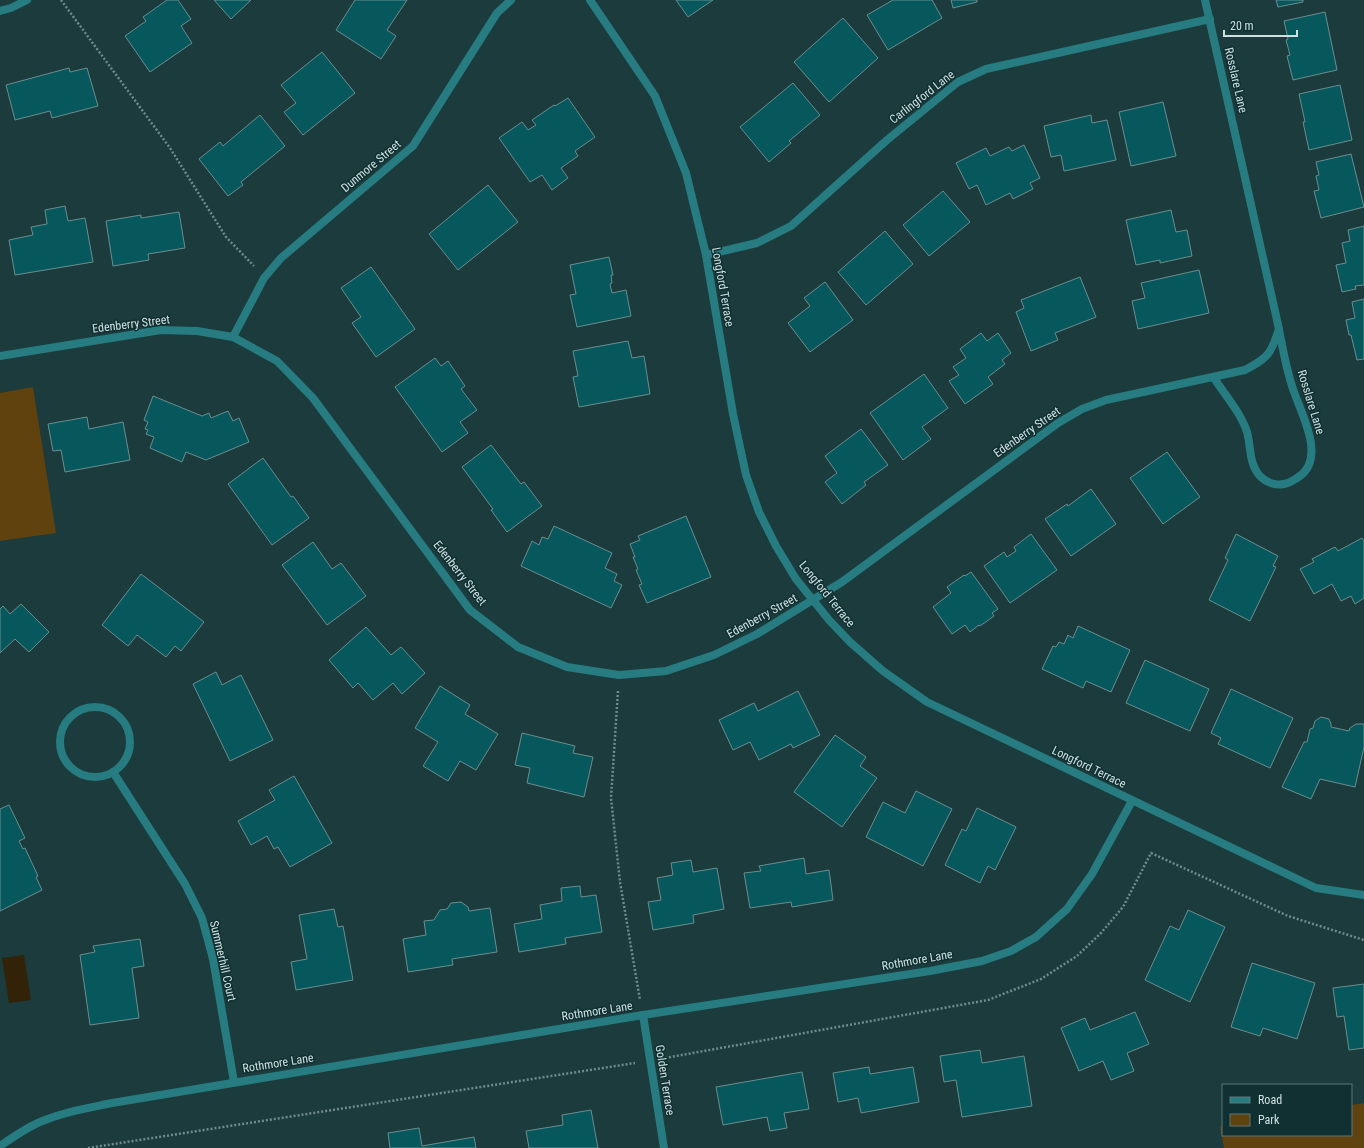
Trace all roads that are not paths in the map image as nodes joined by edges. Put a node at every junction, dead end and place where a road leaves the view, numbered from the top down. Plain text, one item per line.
1 (26, 0) edge
2 (511, 0) edge
3 (590, 0) edge
4 (1205, 0) edge
5 (0, 11) edge
6 (1210, 18) junction
7 (706, 255) junction
8 (1279, 329) junction
9 (233, 337) junction
10 (0, 356) edge
11 (1214, 378) junction
12 (813, 601) junction
13 (113, 772) junction
14 (1132, 801) junction
15 (1364, 895) edge
16 (643, 1015) junction
17 (234, 1082) junction
18 (0, 1146) edge
19 (664, 1148) edge

1 - 5 street
2 - 9 street, Dunmore Street
3 - 7 street, Longford Terrace
4 - 6 street, Rosslare Lane
6 - 7 street, Carlingford Lane
6 - 8 street, Rosslare Lane
7 - 12 street, Longford Terrace
8 - 11 street
8 - 11 street, Rosslare Lane
9 - 10 street, Edenberry Street
9 - 12 street, Edenberry Street
11 - 12 street, Edenberry Street
12 - 14 street, Longford Terrace
13 - 13 street
13 - 17 street, Summerhill Court
14 - 15 street, Longford Terrace
14 - 16 street, Rothmore Lane
16 - 17 street, Rothmore Lane
16 - 19 street, Golden Terrace
17 - 18 street, Rothmore Lane

